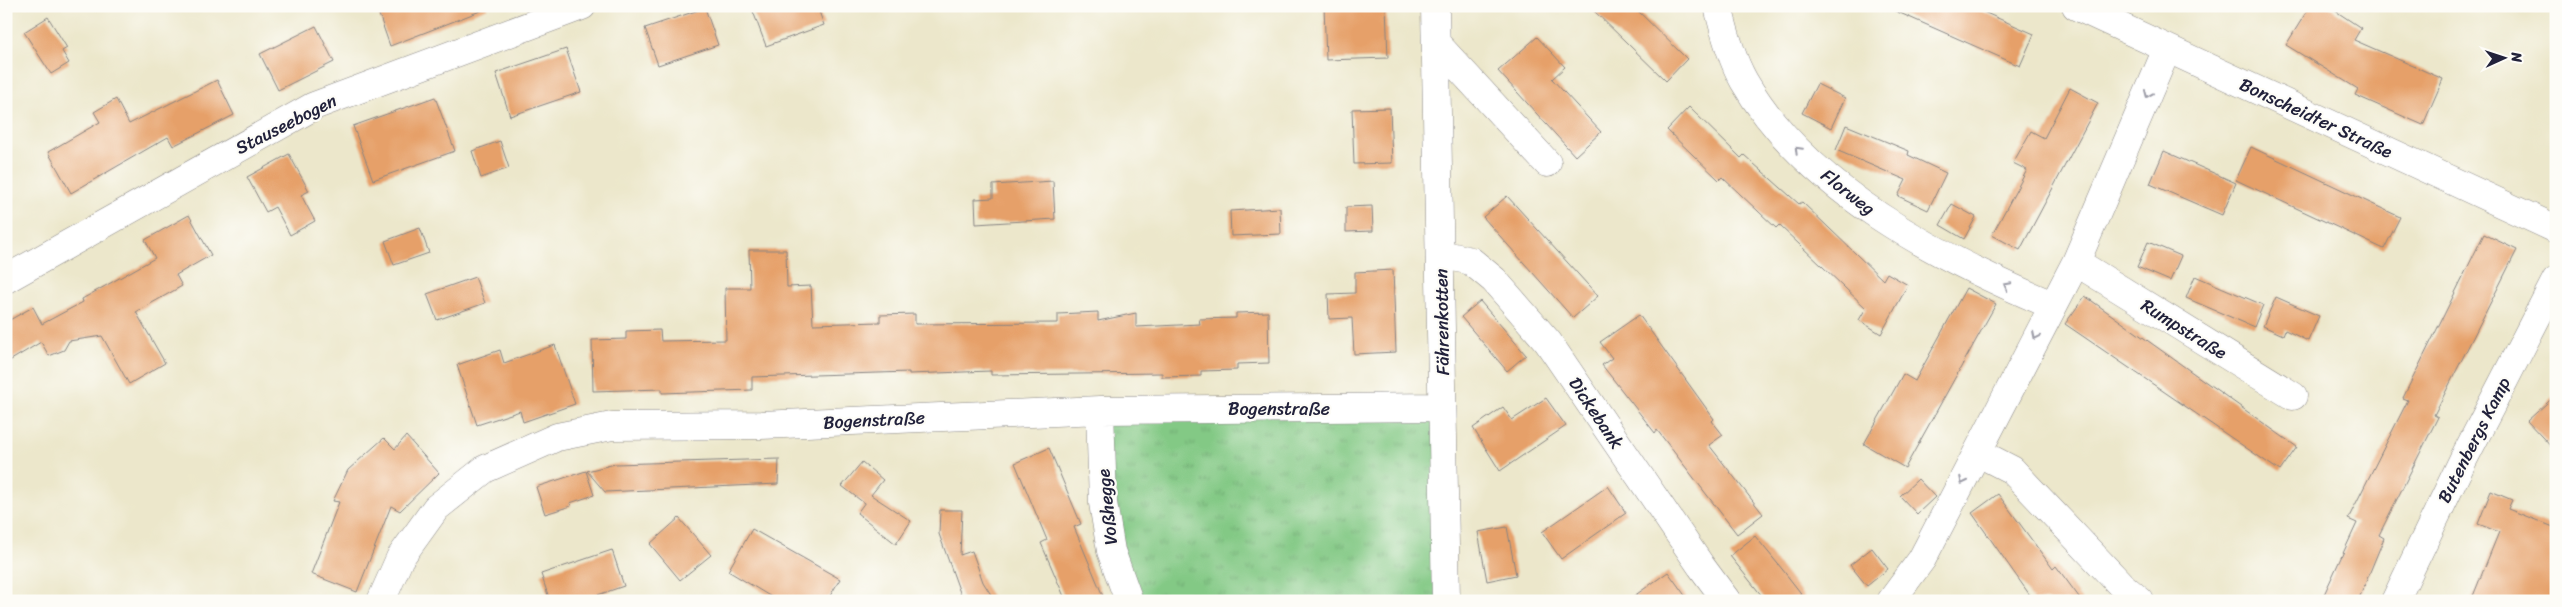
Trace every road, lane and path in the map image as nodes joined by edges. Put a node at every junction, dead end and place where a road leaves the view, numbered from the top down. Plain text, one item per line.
1 (582, 6) edge
2 (1435, 6) edge
3 (1718, 6) edge
4 (2076, 6) edge
5 (2121, 15) edge
6 (1436, 44) junction
7 (2167, 49) junction
8 (1547, 163) dead end
9 (2556, 228) edge
10 (1441, 254) junction
11 (2076, 262) junction
12 (6, 279) edge
13 (2556, 280) edge
14 (2052, 305) junction
15 (2293, 396) dead end
16 (1442, 407) junction
17 (1100, 410) junction
18 (1979, 453) junction
19 (381, 601) edge
20 (1128, 601) edge
21 (1446, 601) edge
22 (1727, 601) edge
23 (1891, 601) edge
24 (2140, 601) edge
25 (2395, 601) edge

1 - 12 street, Stauseebogen
2 - 6 street, Fährenkotten
14 -> 3 street, Florweg
4 - 5 street, Bonscheidter Straße
5 - 7 street, Bonscheidter Straße
6 - 8 street
6 - 10 street, Fährenkotten
7 - 9 street, Bonscheidter Straße
7 -> 11 street
10 - 16 street, Fährenkotten
10 - 22 street, Dickebank
11 - 14 street
11 - 15 street, Rumpstraße
13 - 25 street, Butenbergs Kamp
14 -> 18 street
16 - 17 street, Bogenstraße
16 - 21 street, Fährenkotten
17 - 19 street, Bogenstraße
17 - 20 street, Voßhegge
18 -> 23 street
18 - 24 street

